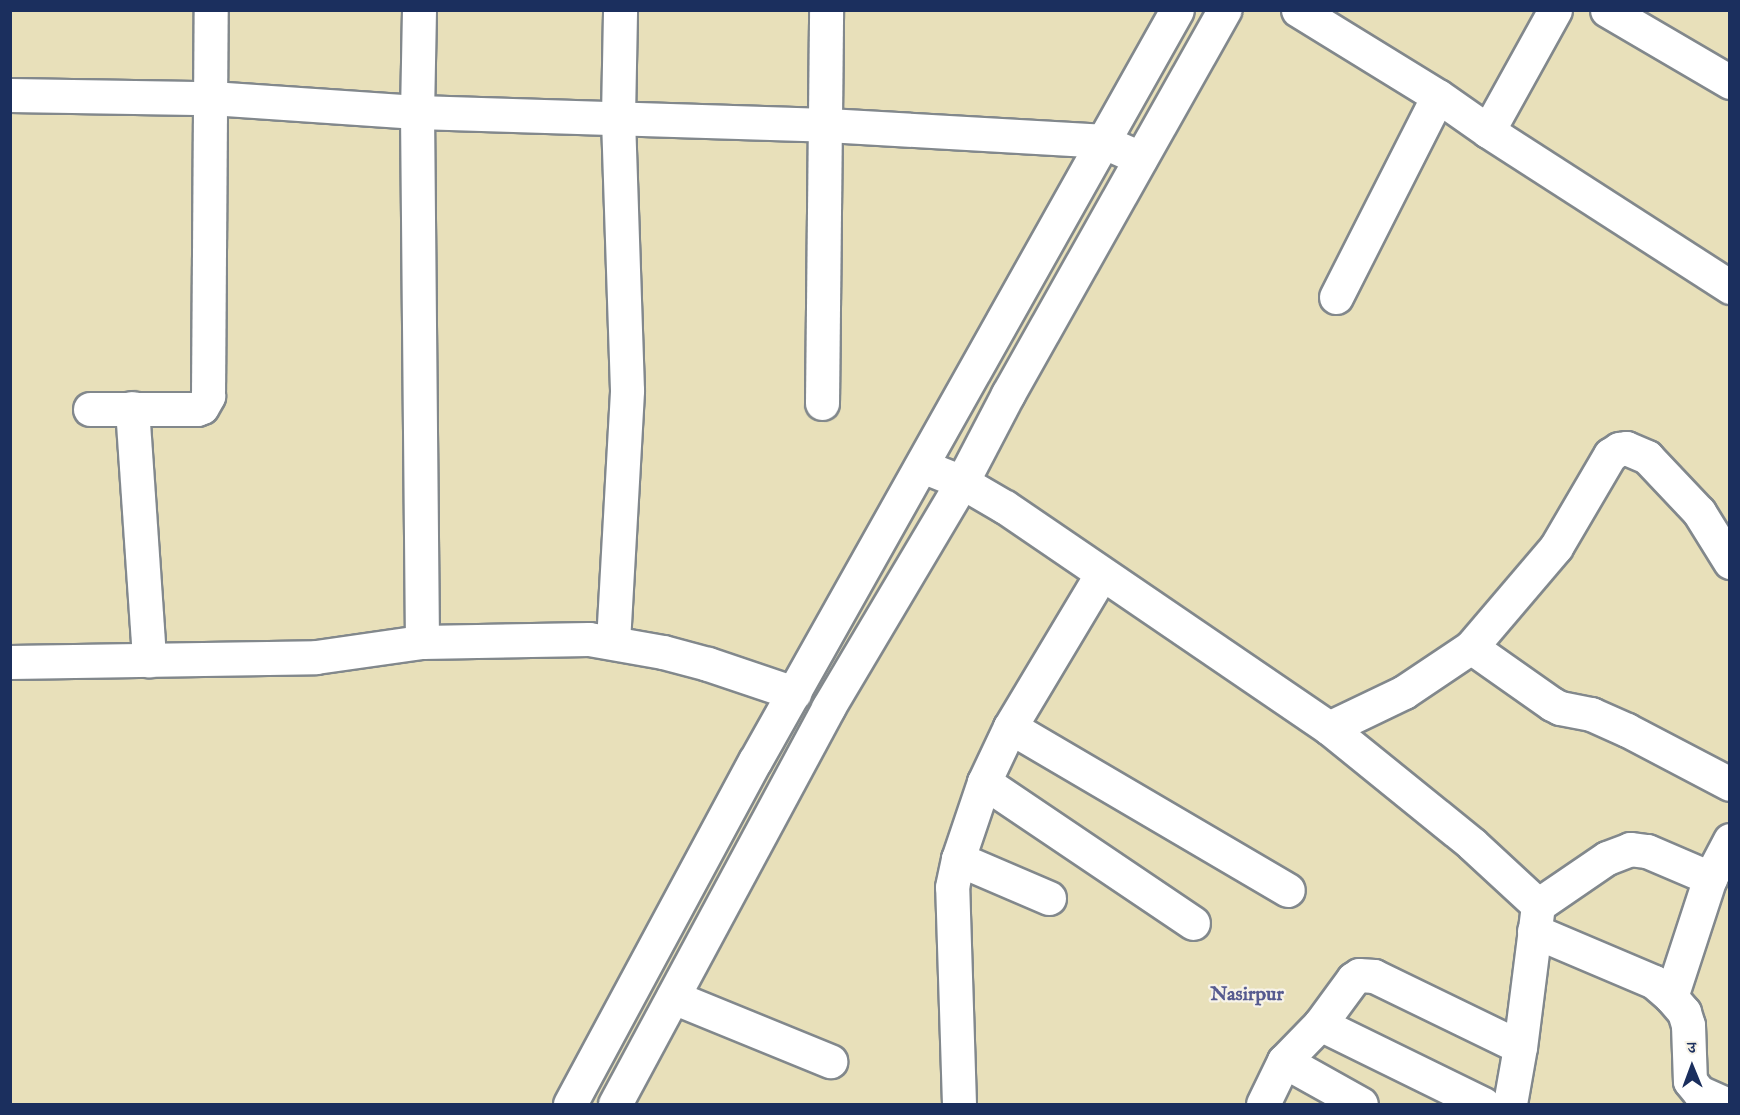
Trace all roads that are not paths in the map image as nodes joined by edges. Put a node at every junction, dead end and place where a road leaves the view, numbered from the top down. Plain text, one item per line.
1 (211, 10) edge
2 (419, 10) edge
3 (620, 10) edge
4 (826, 10) edge
5 (1177, 10) edge
6 (1224, 10) edge
7 (1298, 10) edge
8 (1555, 10) edge
9 (1607, 10) edge
10 (1728, 76) edge
11 (10, 95) edge
12 (1438, 96) junction
13 (211, 98) junction
14 (417, 112) junction
15 (618, 117) junction
16 (826, 125) junction
17 (1488, 131) junction
18 (1102, 141) junction
19 (1140, 159) junction
20 (1730, 287) edge
21 (1336, 297) dead end
22 (822, 403) dead end
23 (132, 408) junction
24 (90, 409) dead end
25 (922, 466) junction
26 (962, 482) junction
27 (1730, 562) edge
28 (1101, 575) junction
29 (422, 642) junction
30 (613, 642) junction
31 (1471, 648) junction
32 (149, 660) junction
33 (10, 662) edge
34 (794, 693) junction
35 (1010, 727) junction
36 (1329, 728) junction
37 (984, 782) junction
38 (1730, 784) edge
39 (1730, 840) edge
40 (958, 859) junction
41 (1710, 878) junction
42 (1288, 890) dead end
43 (1049, 898) dead end
44 (1536, 918) junction
45 (1193, 923) dead end
46 (673, 997) junction
47 (1671, 997) junction
48 (1320, 1024) junction
49 (1520, 1047) junction
50 (830, 1061) dead end
51 (1284, 1061) junction
52 (570, 1104) edge
53 (615, 1104) edge
54 (959, 1104) edge
55 (1263, 1104) edge
56 (1361, 1104) edge
57 (1483, 1104) edge
58 (1510, 1104) edge
59 (1726, 1104) edge

1 - 13 street
2 - 14 street
3 - 15 street
4 - 16 street
5 - 18 street
6 - 19 street
7 - 12 street
8 - 17 street
9 - 10 street
11 - 13 street
12 - 17 street
12 - 21 street
13 - 14 street
13 - 23 street
14 - 15 street
14 - 29 street
15 - 16 street
15 - 30 street
16 - 18 street
16 - 22 street
17 - 20 street
18 - 19 street
18 - 25 street
19 - 26 street
23 - 24 street
23 - 32 street
25 - 26 street
25 - 34 street
26 - 28 street
26 - 46 street
27 - 31 street
28 - 35 street
28 - 36 street
29 - 30 street
29 - 32 street
30 - 34 street
31 - 36 street
31 - 38 street
32 - 33 street
34 - 52 street
35 - 37 street
35 - 42 street
36 - 44 street
37 - 40 street
37 - 45 street
39 - 41 street
40 - 43 street
40 - 54 street
41 - 44 street
41 - 47 street
44 - 47 street
44 - 49 street
46 - 50 street
46 - 53 street
47 - 59 street
48 - 49 street
48 - 51 street
48 - 57 street
49 - 58 street
51 - 55 street
51 - 56 street

